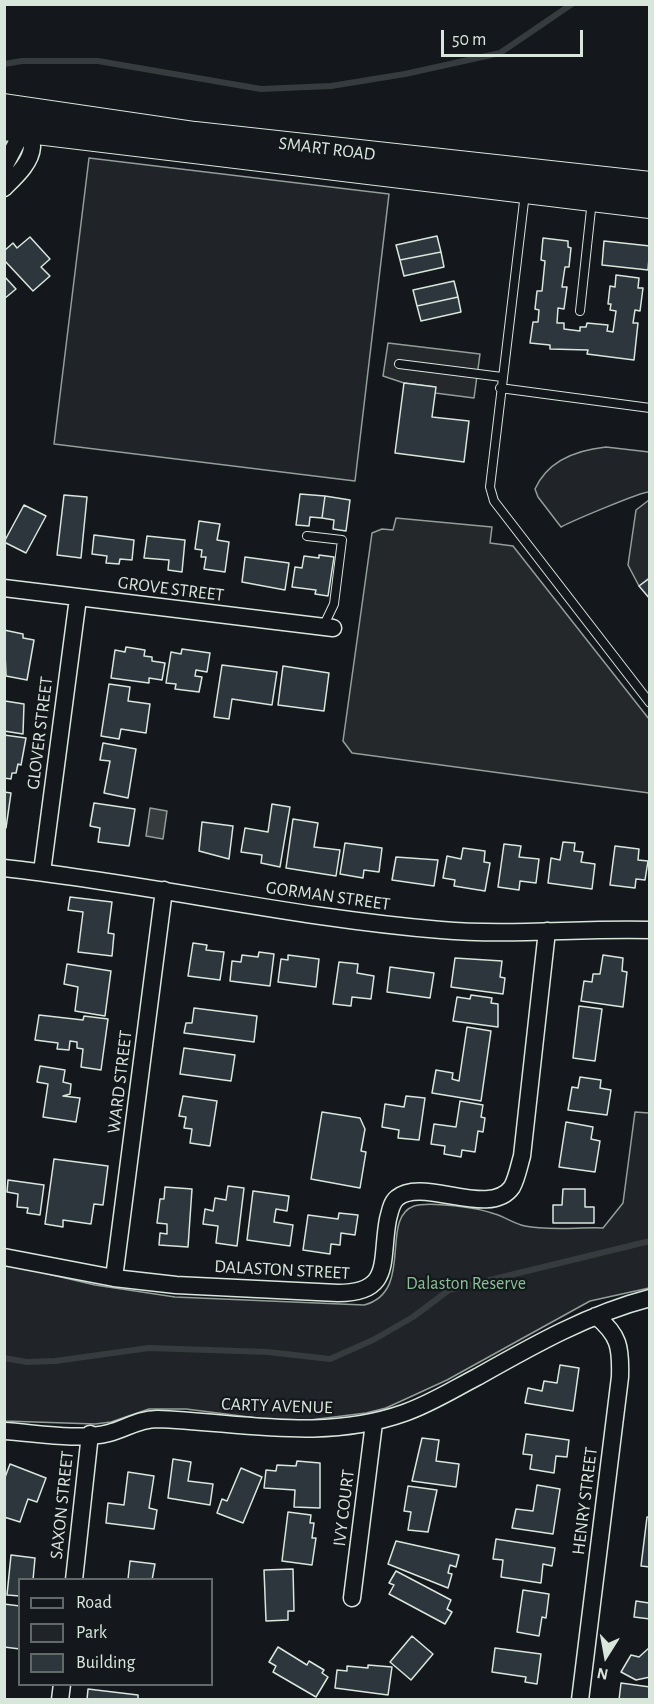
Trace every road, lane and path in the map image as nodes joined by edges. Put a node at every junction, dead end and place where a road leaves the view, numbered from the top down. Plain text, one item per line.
1 (4, 106) edge
2 (21, 123) edge
3 (4, 167) edge
4 (529, 183) junction
5 (650, 184) edge
6 (4, 188) edge
7 (592, 200) junction
8 (650, 206) edge
9 (580, 311) dead end
10 (399, 364) dead end
11 (502, 377) junction
12 (500, 388) junction
13 (650, 408) edge
14 (307, 536) dead end
15 (4, 588) edge
16 (78, 598) junction
17 (328, 627) joint
18 (650, 703) edge
19 (4, 868) edge
20 (42, 872) junction
21 (164, 890) junction
22 (650, 930) edge
23 (547, 931) junction
24 (4, 1257) edge
25 (114, 1278) junction
26 (650, 1298) edge
27 (596, 1316) junction
28 (374, 1423) junction
29 (4, 1431) edge
30 (90, 1434) junction
31 (74, 1578) edge
32 (352, 1598) dead end
33 (580, 1700) edge

1 - 2 main road, SMART ROAD
2 - 3 street
2 - 4 main road, SMART ROAD
2 - 6 street
4 - 5 main road, SMART ROAD
4 - 7 main road, SMART ROAD
4 - 11 lane
7 - 8 main road, SMART ROAD
7 - 9 lane
10 - 11 lane
11 - 12 lane
12 - 13 lane
12 - 18 lane
14 - 17 lane
15 - 16 street, GROVE STREET
16 - 17 street, GROVE STREET
16 - 20 street, GLOVER STREET
19 - 20 street, GORMAN STREET
20 - 21 street, GORMAN STREET
21 - 23 street, GORMAN STREET
21 - 25 street, WARD STREET
22 - 23 street, GORMAN STREET
23 - 25 street, DALASTON STREET
24 - 25 street, DALASTON STREET
26 - 27 street, CARTY AVENUE
27 - 28 street, CARTY AVENUE
27 - 33 street, HENRY STREET
28 - 30 street, CARTY AVENUE
28 - 32 street, IVY COURT
29 - 30 street, CARTY AVENUE
30 - 31 street, SAXON STREET

